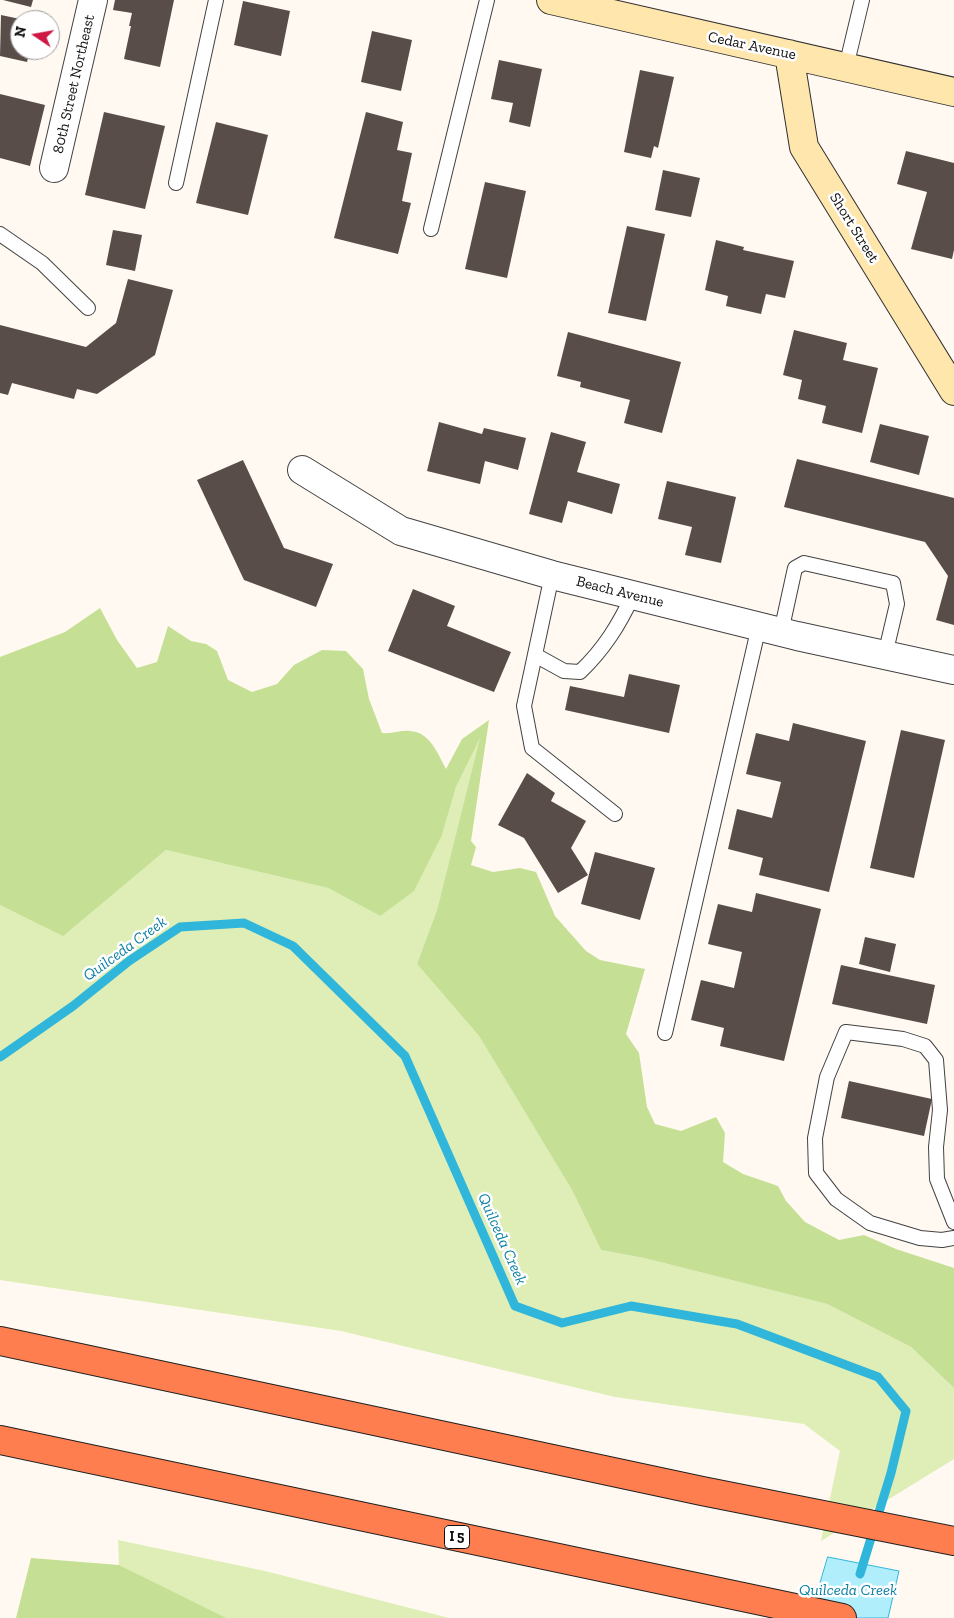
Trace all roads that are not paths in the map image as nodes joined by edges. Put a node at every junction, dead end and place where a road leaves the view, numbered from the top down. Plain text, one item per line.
1 (93, 0) edge
2 (216, 0) edge
3 (487, 0) edge
4 (551, 0) edge
5 (862, 0) edge
6 (595, 5) edge
7 (789, 54) junction
8 (846, 67) junction
9 (954, 92) edge
10 (54, 168) dead end
11 (176, 183) dead end
12 (431, 229) dead end
13 (0, 234) edge
14 (88, 308) dead end
15 (954, 390) edge
16 (302, 470) dead end
17 (552, 575) junction
18 (633, 595) junction
19 (770, 629) junction
20 (535, 655) junction
21 (885, 655) junction
22 (954, 670) edge
23 (615, 814) dead end
24 (665, 1033) dead end
25 (954, 1222) edge
26 (954, 1238) edge
27 (0, 1341) edge
28 (0, 1440) edge
29 (944, 1539) edge
30 (842, 1618) edge

1 - 10 street, 80th Street Northeast
2 - 11 lane
3 - 12 lane
4 - 6 street, Cedar Avenue
5 - 8 lane
6 - 7 street, Cedar Avenue
7 - 8 street, Cedar Avenue
7 - 15 street, Short Street
8 - 9 street, Cedar Avenue
13 - 14 lane
16 - 17 street, Beach Avenue
17 - 18 street, Beach Avenue
17 - 20 lane
18 - 19 street, Beach Avenue
18 - 20 lane
19 - 21 street, Beach Avenue
19 - 21 lane
19 - 24 lane
20 - 23 lane
21 - 22 street, Beach Avenue
25 - 26 lane
27 - 29 highway
28 - 30 highway, I 5

